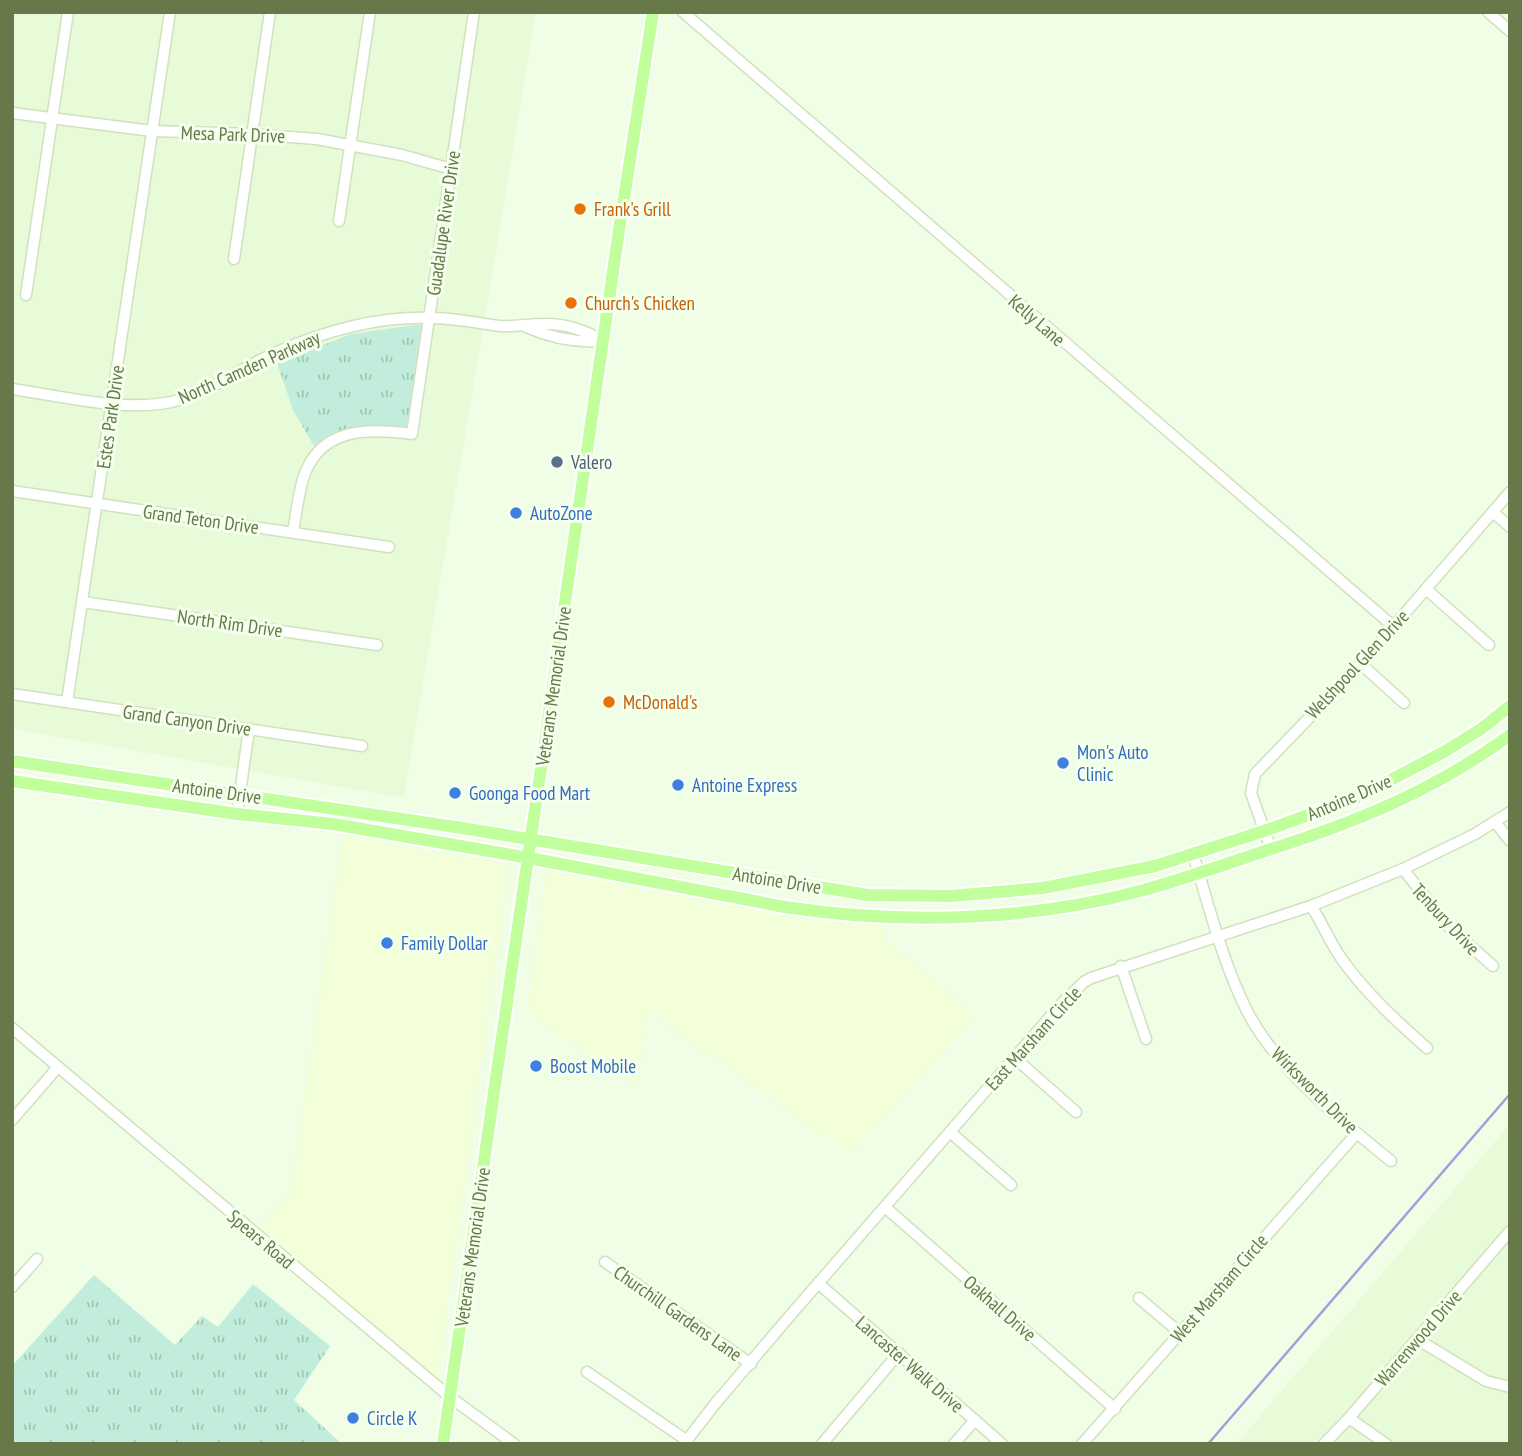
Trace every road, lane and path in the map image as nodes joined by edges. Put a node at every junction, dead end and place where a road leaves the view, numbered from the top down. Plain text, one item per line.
1 (68, 12) edge
2 (170, 12) edge
3 (270, 12) edge
4 (370, 12) edge
5 (474, 12) edge
6 (653, 12) edge
7 (683, 12) edge
8 (1488, 12) edge
9 (1510, 31) edge
10 (12, 113) edge
11 (51, 119) junction
12 (152, 131) junction
13 (252, 134) junction
14 (352, 145) junction
15 (451, 169) junction
16 (339, 221) dead end
17 (234, 259) dead end
18 (26, 295) dead end
19 (429, 317) junction
20 (603, 341) junction
21 (12, 389) edge
22 (112, 403) junction
23 (12, 491) edge
24 (1510, 492) edge
25 (97, 503) junction
26 (1493, 512) junction
27 (1510, 527) edge
28 (293, 532) junction
29 (390, 547) dead end
30 (1426, 589) junction
31 (83, 602) junction
32 (1393, 626) junction
33 (377, 645) dead end
34 (1489, 645) dead end
35 (1361, 664) junction
36 (12, 694) edge
37 (67, 702) junction
38 (1404, 703) dead end
39 (1510, 706) edge
40 (249, 729) junction
41 (1510, 735) edge
42 (362, 746) dead end
43 (1442, 753) junction
44 (12, 761) edge
45 (1452, 772) junction
46 (12, 780) edge
47 (240, 794) junction
48 (356, 812) junction
49 (1510, 812) edge
50 (237, 814) junction
51 (1495, 822) junction
52 (354, 828) junction
53 (1264, 831) junction
54 (532, 839) junction
55 (1510, 841) edge
56 (1271, 849) junction
57 (1193, 854) junction
58 (529, 858) junction
59 (1402, 869) junction
60 (1199, 874) junction
61 (1311, 906) junction
62 (1217, 936) junction
63 (1121, 967) junction
64 (1493, 967) dead end
65 (12, 1028) edge
66 (1146, 1039) dead end
67 (1427, 1048) dead end
68 (1015, 1058) junction
69 (58, 1067) junction
70 (1076, 1112) dead end
71 (12, 1120) edge
72 (950, 1132) junction
73 (1357, 1133) junction
74 (1391, 1161) dead end
75 (1011, 1185) dead end
76 (885, 1207) junction
77 (1510, 1231) edge
78 (37, 1259) dead end
79 (605, 1262) dead end
80 (818, 1283) junction
81 (12, 1287) edge
82 (1139, 1298) dead end
83 (1180, 1333) junction
84 (1417, 1339) junction
85 (899, 1353) junction
86 (751, 1364) junction
87 (587, 1372) dead end
88 (1510, 1387) edge
89 (450, 1397) junction
90 (1115, 1409) junction
91 (1349, 1418) junction
92 (975, 1420) junction
93 (685, 1442) edge
94 (443, 1444) edge
95 (514, 1444) edge
96 (822, 1444) edge
97 (954, 1444) edge
98 (1002, 1444) edge
99 (1082, 1444) edge
100 (1324, 1444) edge
101 (1386, 1444) edge

1 - 11 street
2 - 12 street, Estes Park Drive
3 - 13 street
4 - 14 street
5 - 15 street, Guadalupe River Drive
6 - 20 main road, Veterans Memorial Drive
7 - 32 street, Kelly Lane
8 - 9 street
10 - 11 street, Mesa Park Drive
11 - 12 street, Mesa Park Drive
11 - 18 street
12 - 13 street, Mesa Park Drive
12 - 22 street, Estes Park Drive
13 - 14 street, Mesa Park Drive
13 - 17 street
14 - 15 street, Mesa Park Drive
14 - 16 street
15 - 19 street, Guadalupe River Drive
19 - 20 street, North Camden Parkway
19 - 22 street, North Camden Parkway
19 - 28 street, Guadalupe River Drive
20 - 54 main road, Veterans Memorial Drive
21 - 22 street, North Camden Parkway
22 - 25 street, Estes Park Drive
23 - 25 street, Grand Teton Drive
24 - 26 street, Welshpool Glen Drive
25 - 28 street, Grand Teton Drive
25 - 31 street, Estes Park Drive
26 - 27 street
26 - 30 street, Welshpool Glen Drive
28 - 29 street, Grand Teton Drive
30 - 32 street, Welshpool Glen Drive
30 - 34 street
31 - 33 street, North Rim Drive
31 - 37 street, Estes Park Drive
32 - 35 street, Welshpool Glen Drive
35 - 38 street
35 - 53 street, Welshpool Glen Drive
36 - 37 street, Grand Canyon Drive
37 - 40 street, Grand Canyon Drive
39 - 43 main road, Antoine Drive
40 - 42 street, Grand Canyon Drive
40 - 47 street
41 - 45 main road, Antoine Drive
43 - 45 main road
43 - 53 main road, Antoine Drive
44 - 47 main road, Antoine Drive
45 - 56 main road, Antoine Drive
46 - 50 main road, Antoine Drive
47 - 48 main road, Antoine Drive
47 - 50 street
48 - 52 main road
48 - 54 main road, Antoine Drive
49 - 51 street, East Marsham Circle
50 - 52 main road, Antoine Drive
51 - 55 street
51 - 59 street, East Marsham Circle
52 - 58 main road, Antoine Drive
53 - 56 street, Welshpool Glen Drive
53 - 57 main road, Antoine Drive
54 - 57 main road, Antoine Drive
54 - 58 main road, Veterans Memorial Drive
56 - 60 main road, Antoine Drive
57 - 60 street, Wirksworth Drive
58 - 60 main road, Antoine Drive
58 - 89 main road, Veterans Memorial Drive
59 - 61 street, East Marsham Circle
59 - 64 street, Tenbury Drive
60 - 62 street, Wirksworth Drive
61 - 62 street, East Marsham Circle
61 - 67 street
62 - 63 street, East Marsham Circle
62 - 73 street, Wirksworth Drive
63 - 66 street
63 - 68 street, East Marsham Circle
65 - 69 street, Spears Road
68 - 70 street
68 - 72 street, East Marsham Circle
69 - 71 street
69 - 89 street, Spears Road
72 - 75 street
72 - 76 street, East Marsham Circle
73 - 74 street, Wirksworth Drive
73 - 83 street, West Marsham Circle
76 - 80 street, East Marsham Circle
76 - 90 street, Oakhall Drive
77 - 84 street, Warrenwood Drive
78 - 81 street
79 - 86 street, Churchill Gardens Lane
80 - 85 street, Lancaster Walk Drive
80 - 86 street, East Marsham Circle
82 - 83 street
83 - 90 street, West Marsham Circle
84 - 88 street
84 - 91 street, Warrenwood Drive
85 - 92 street, Lancaster Walk Drive
85 - 96 street
86 - 93 street, East Marsham Circle
87 - 93 street
89 - 94 main road, Veterans Memorial Drive
89 - 95 street, Spears Road
90 - 99 street, West Marsham Circle
91 - 100 street, Warrenwood Drive
91 - 101 street
92 - 97 street
92 - 98 street, Lancaster Walk Drive

